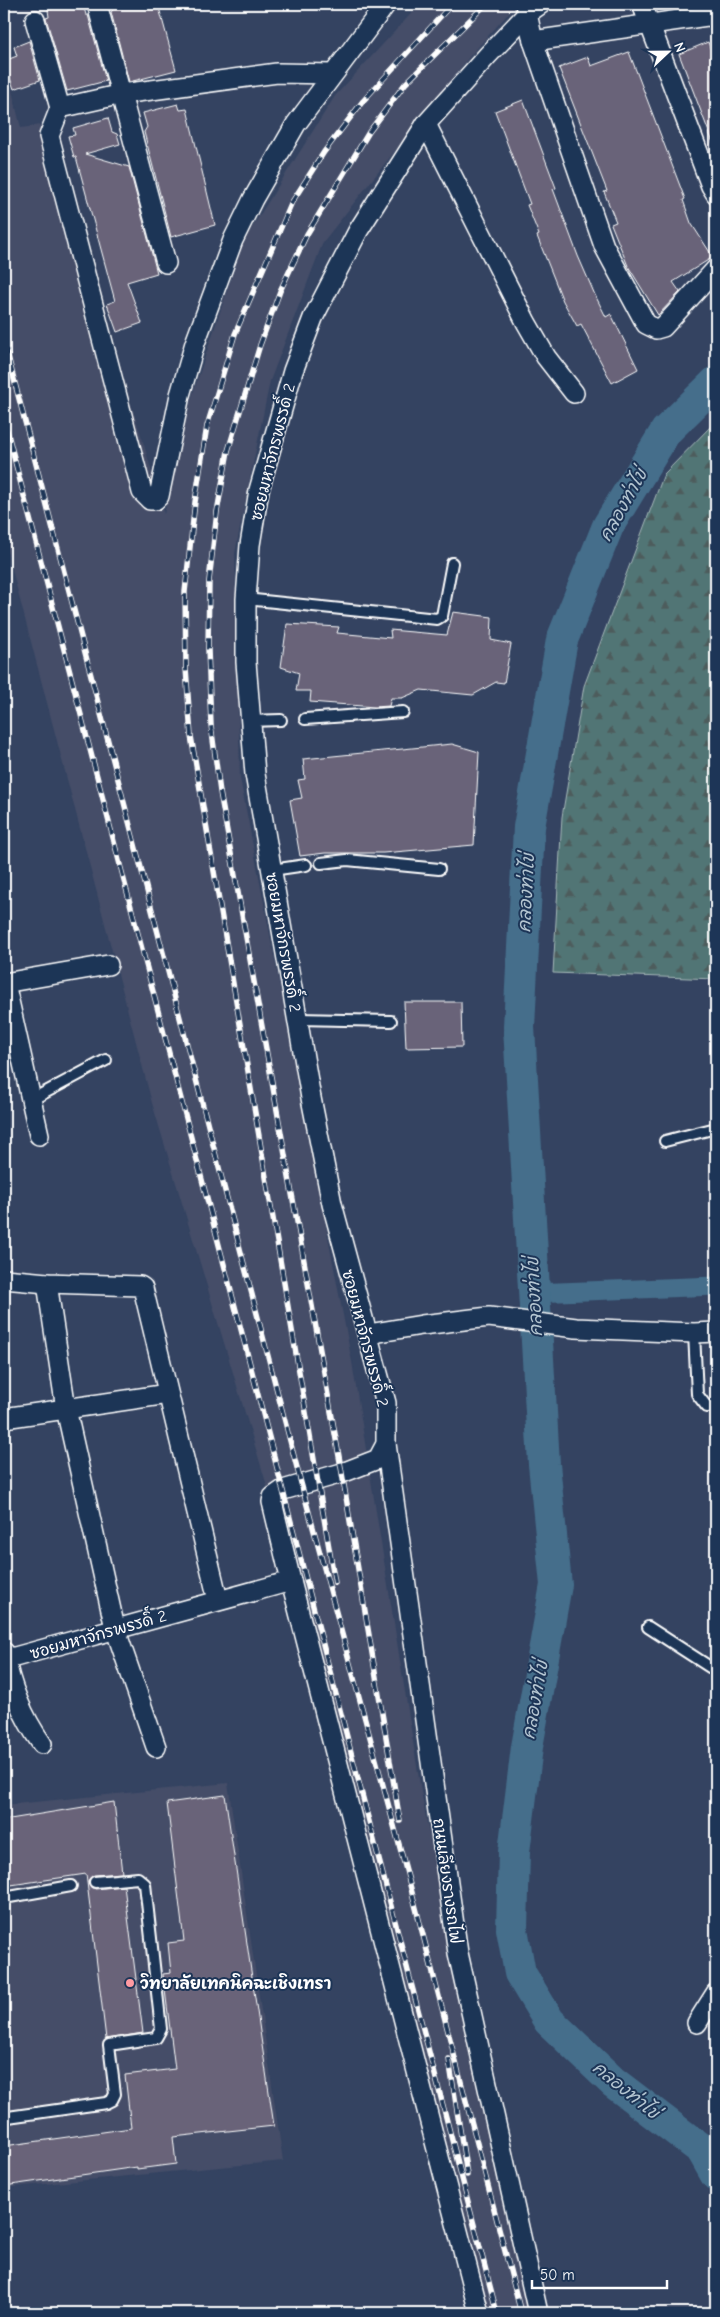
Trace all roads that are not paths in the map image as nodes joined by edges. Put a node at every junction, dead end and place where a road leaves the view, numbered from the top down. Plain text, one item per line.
1 (97, 4) edge
2 (386, 4) edge
3 (642, 4) edge
4 (531, 7) edge
5 (716, 17) edge
6 (34, 20) dead end
7 (649, 24) junction
8 (533, 41) junction
9 (333, 74) junction
10 (122, 94) junction
11 (60, 108) junction
12 (426, 124) junction
13 (716, 194) edge
14 (166, 263) dead end
15 (716, 269) edge
16 (574, 393) dead end
17 (452, 563) dead end
18 (246, 599) junction
19 (402, 712) dead end
20 (304, 719) dead end
21 (250, 720) junction
22 (282, 720) dead end
23 (321, 863) dead end
24 (306, 865) dead end
25 (440, 869) dead end
26 (272, 870) junction
27 (108, 965) dead end
28 (4, 983) edge
29 (298, 1019) junction
30 (391, 1021) dead end
31 (106, 1060) dead end
32 (31, 1100) junction
33 (716, 1128) edge
34 (40, 1135) dead end
35 (666, 1141) dead end
36 (4, 1279) edge
37 (47, 1283) junction
38 (716, 1332) edge
39 (368, 1334) junction
40 (694, 1334) junction
41 (168, 1394) junction
42 (716, 1406) edge
43 (66, 1409) junction
44 (4, 1418) edge
45 (386, 1444) junction
46 (291, 1582) junction
47 (218, 1600) junction
48 (648, 1627) dead end
49 (114, 1628) junction
50 (4, 1657) edge
51 (716, 1671) edge
52 (42, 1744) dead end
53 (156, 1747) dead end
54 (95, 1882) dead end
55 (71, 1886) dead end
56 (4, 1898) edge
57 (716, 1993) edge
58 (698, 2024) dead end
59 (4, 2115) edge
60 (479, 2313) edge
61 (538, 2313) edge

1 - 10 street
2 - 9 street
3 - 7 street
4 - 8 street
4 - 12 street, ซอยมหาจักรพรรดิ์ 2
5 - 7 street
6 - 11 street
7 - 8 street
7 - 13 street
8 - 15 street
9 - 10 street
9 - 11 street
10 - 11 street
10 - 14 street
12 - 16 street
12 - 18 street, ซอยมหาจักรพรรดิ์ 2
17 - 18 lane
18 - 21 street, ซอยมหาจักรพรรดิ์ 2
19 - 20 lane
21 - 22 lane
21 - 26 street, ซอยมหาจักรพรรดิ์ 2
23 - 25 lane
24 - 26 lane
26 - 29 street, ซอยมหาจักรพรรดิ์ 2
27 - 28 street
28 - 32 street
29 - 30 lane
29 - 39 street, ซอยมหาจักรพรรดิ์ 2
31 - 32 lane
32 - 34 street
33 - 35 lane
36 - 37 street
37 - 41 street
37 - 43 street
38 - 40 street
39 - 40 street
39 - 45 street, ซอยมหาจักรพรรดิ์ 2
40 - 42 lane
41 - 43 street
41 - 47 street
43 - 44 street
43 - 49 street
45 - 46 street
45 - 61 street, ถนนเลียงรางรถไฟ
46 - 47 street, ซอยมหาจักรพรรดิ์ 2
46 - 60 street
47 - 49 street, ซอยมหาจักรพรรดิ์ 2
48 - 51 lane
49 - 50 street, ซอยมหาจักรพรรดิ์ 2
49 - 53 street
50 - 52 street
54 - 59 lane
55 - 56 lane
57 - 58 street

